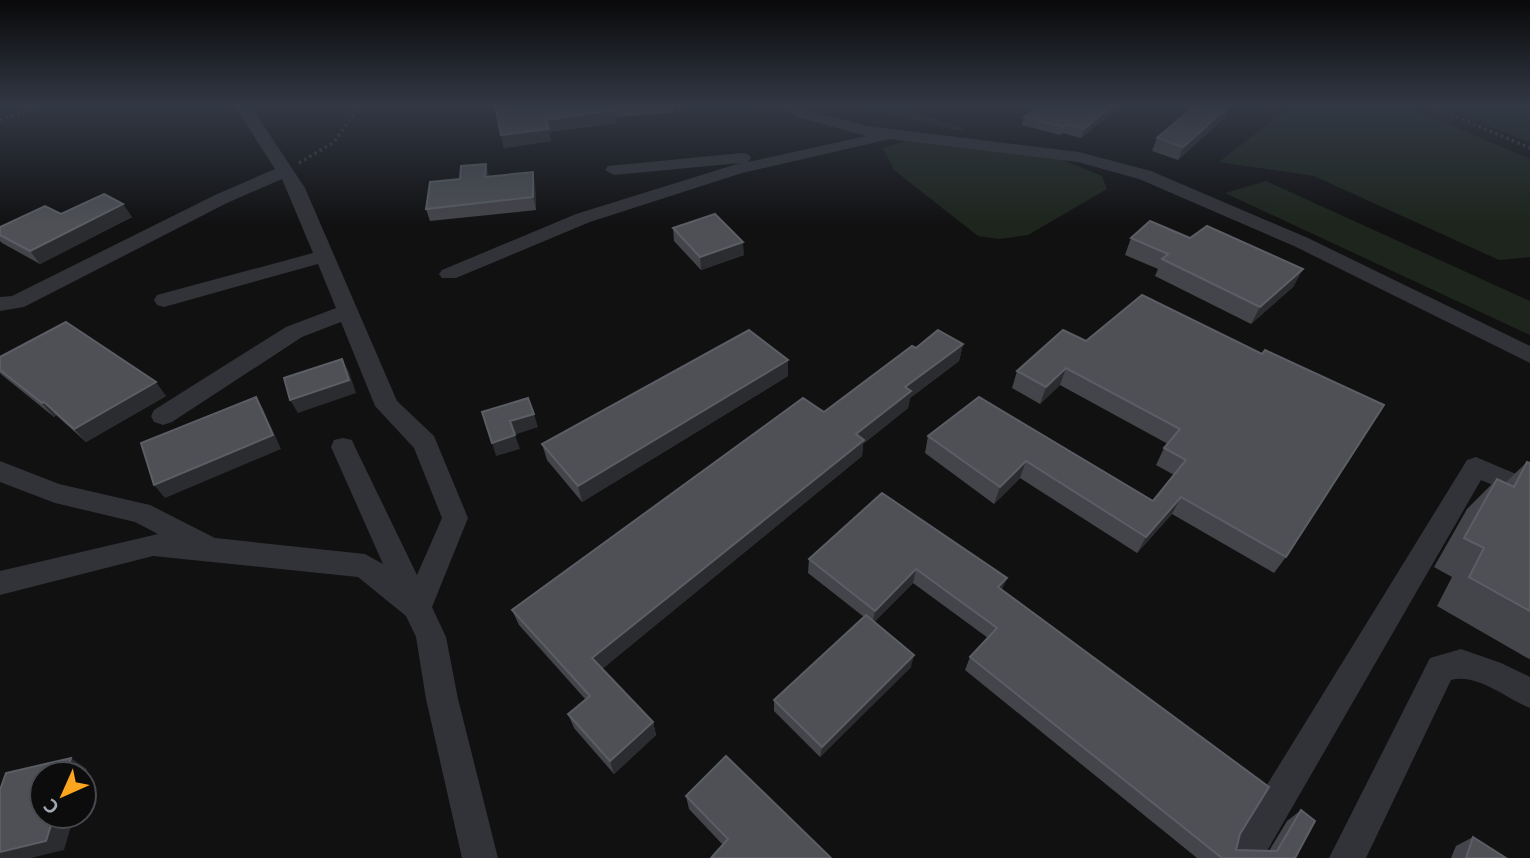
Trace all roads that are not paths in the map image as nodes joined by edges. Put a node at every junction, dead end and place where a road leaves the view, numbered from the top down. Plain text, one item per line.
1 (269, 145) edge
2 (851, 145) edge
3 (978, 145) edge
4 (813, 154) junction
5 (614, 170) dead end
6 (286, 171) junction
7 (325, 256) junction
8 (449, 274) dead end
9 (164, 300) dead end
10 (0, 304) edge
11 (348, 311) junction
12 (1530, 355) edge
13 (163, 416) dead end
14 (343, 447) dead end
15 (0, 471) edge
16 (1530, 491) edge
17 (212, 549) junction
18 (0, 583) edge
19 (417, 607) junction
20 (1530, 693) edge
21 (480, 858) edge
22 (1243, 858) edge
23 (1347, 858) edge

1 - 6 street
2 - 4 street
3 - 12 street
4 - 5 street
4 - 8 street
6 - 7 street
6 - 10 street
7 - 9 street
7 - 11 street
11 - 13 street
11 - 19 street
14 - 19 street
15 - 17 street
16 - 22 street
17 - 18 street
17 - 19 street
19 - 21 street
20 - 23 street

